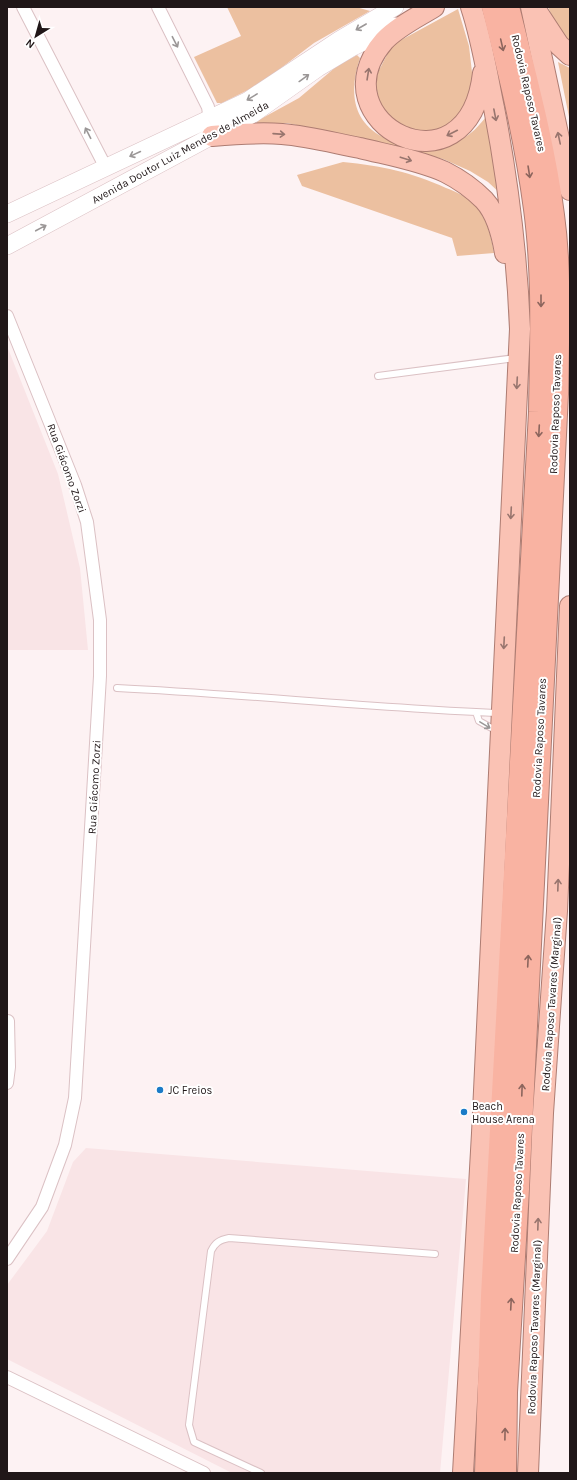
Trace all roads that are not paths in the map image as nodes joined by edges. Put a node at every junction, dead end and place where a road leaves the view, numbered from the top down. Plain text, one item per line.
1 (23, 7) edge
2 (158, 7) edge
3 (395, 7) edge
4 (434, 7) edge
5 (493, 7) edge
6 (508, 7) edge
7 (531, 7) edge
8 (534, 7) edge
9 (474, 16) edge
10 (483, 49) junction
11 (570, 55) edge
12 (209, 128) junction
13 (106, 168) junction
14 (570, 190) edge
15 (105, 192) junction
16 (7, 214) edge
17 (7, 246) edge
18 (7, 316) edge
19 (519, 351) junction
20 (378, 376) dead end
21 (570, 606) edge
22 (117, 688) dead end
23 (476, 712) junction
24 (500, 723) junction
25 (563, 915) edge
26 (8, 1021) edge
27 (7, 1083) edge
28 (435, 1254) dead end
29 (7, 1259) edge
30 (7, 1377) edge
31 (204, 1473) edge
32 (261, 1473) edge
33 (463, 1473) edge
34 (486, 1473) edge
35 (505, 1473) edge
36 (528, 1473) edge

13 -> 1 street
2 -> 12 street
3 -> 12 main road, Avenida Doutor Luiz Mendes de Almeida
10 -> 4 highway
12 -> 4 main road, Avenida Doutor Luiz Mendes de Almeida
5 -> 34 highway, Rodovia Raposo Tavares
35 -> 6 highway, Rodovia Raposo Tavares
14 -> 7 highway
8 - 11 highway
9 - 10 highway
10 -> 19 highway
12 -> 13 main road, Avenida Doutor Luiz Mendes de Almeida
12 - 15 main road, Avenida Doutor Luiz Mendes de Almeida
12 -> 19 highway
13 - 15 main road
13 - 16 main road, Avenida Doutor Luiz Mendes de Almeida
17 -> 15 main road, Avenida Doutor Luiz Mendes de Almeida
18 - 29 street, Rua Giácomo Zorzi
19 - 20 lane
19 -> 24 highway
25 -> 21 highway, Rodovia Raposo Tavares (Marginal)
22 - 23 lane
23 - 24 lane
23 -> 24 lane
24 - 33 highway
36 -> 25 highway, Rodovia Raposo Tavares (Marginal)
26 - 27 street
28 - 32 lane
30 - 31 street

